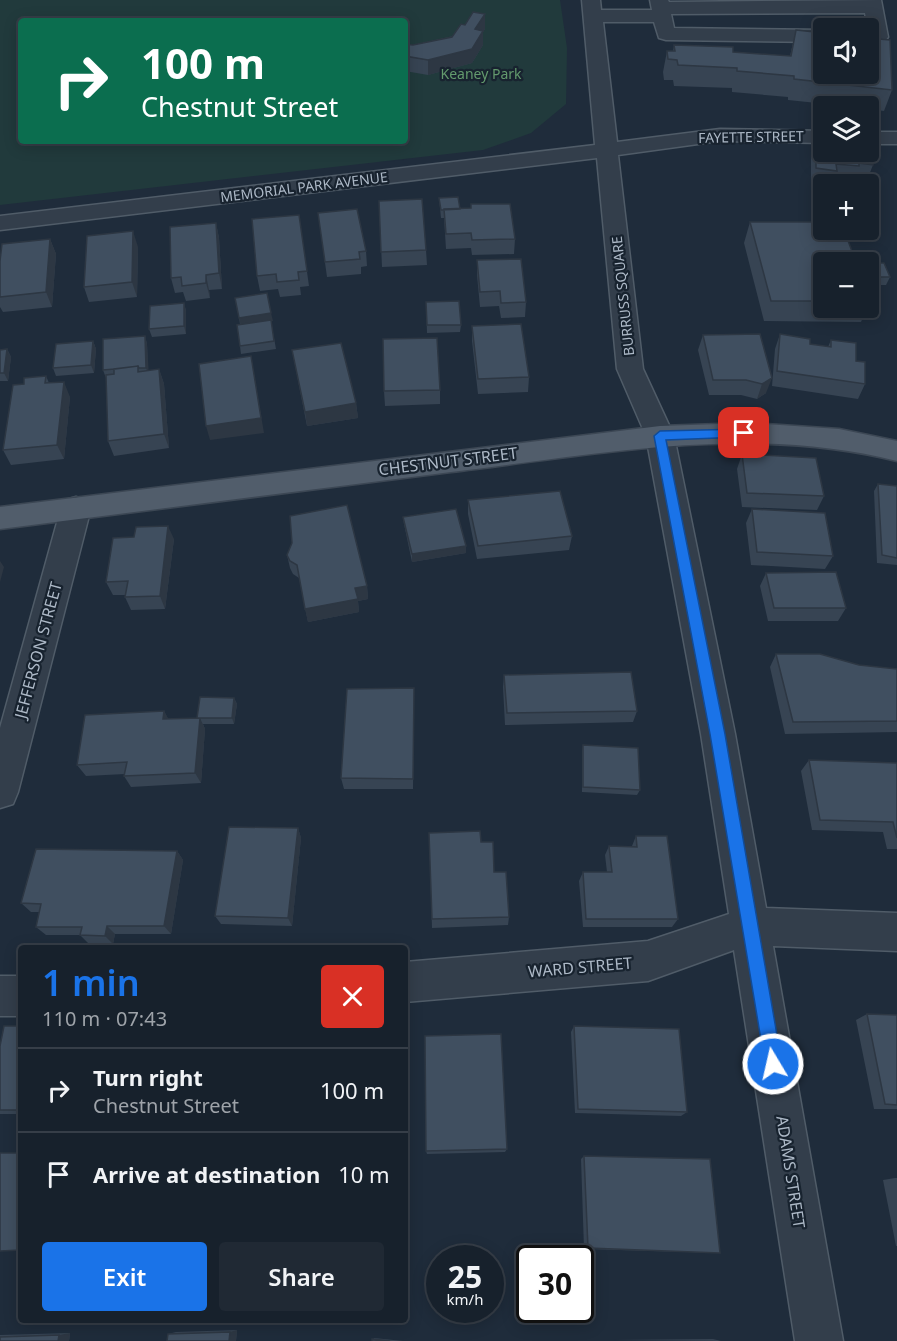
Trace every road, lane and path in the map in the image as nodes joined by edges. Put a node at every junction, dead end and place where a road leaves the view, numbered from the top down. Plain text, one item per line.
1 (872, 4) edge
2 (592, 8) edge
3 (660, 8) edge
4 (813, 36) edge
5 (813, 137) edge
6 (879, 138) edge
7 (897, 138) edge
8 (608, 150) junction
9 (0, 223) edge
10 (660, 436) junction
11 (897, 451) edge
12 (76, 508) junction
13 (0, 518) edge
14 (0, 792) edge
15 (750, 926) junction
16 (897, 932) edge
17 (408, 982) edge
18 (0, 996) edge
19 (18, 996) edge
20 (819, 1341) edge

1 - 3 street
2 - 3 street
2 - 8 street, BURRUSS SQUARE
3 - 4 street
5 - 8 street, FAYETTE STREET
6 - 7 street
8 - 9 street, MEMORIAL PARK AVENUE
8 - 10 street, BURRUSS SQUARE
10 - 11 main road, CHESTNUT STREET
10 - 12 main road, CHESTNUT STREET
10 - 15 street, ADAMS STREET
12 - 13 main road, CHESTNUT STREET
12 - 14 street, JEFFERSON STREET
15 - 16 street
15 - 17 street, WARD STREET
15 - 20 street, ADAMS STREET
18 - 19 street

